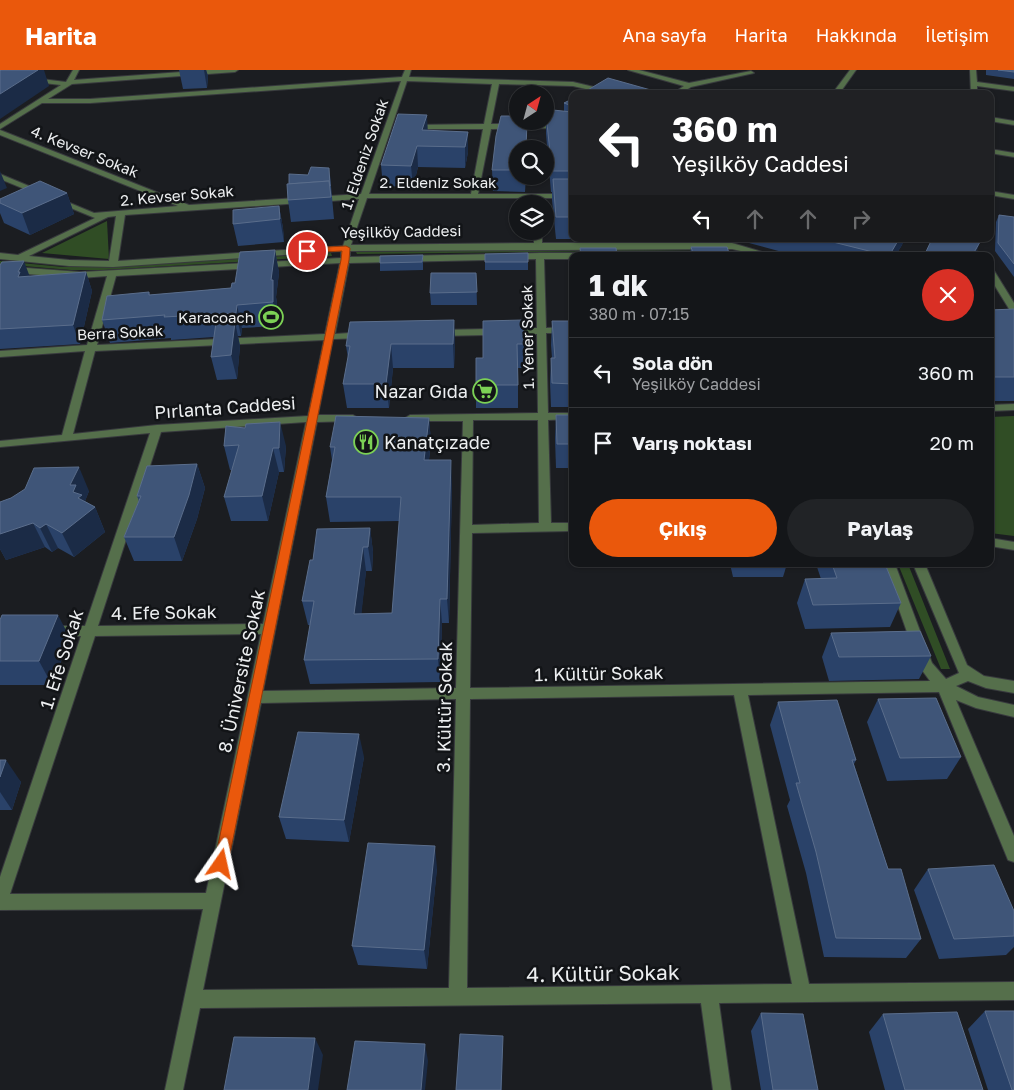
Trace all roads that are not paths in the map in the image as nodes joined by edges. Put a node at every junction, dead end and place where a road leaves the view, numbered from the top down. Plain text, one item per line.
1 (76, 70) edge
2 (222, 70) edge
3 (235, 70) edge
4 (408, 70) edge
5 (631, 70) edge
6 (853, 70) edge
7 (973, 70) edge
8 (748, 72) edge
9 (0, 76) edge
10 (405, 79) junction
11 (496, 82) junction
12 (69, 83) junction
13 (974, 84) junction
14 (689, 85) junction
15 (1014, 88) edge
16 (599, 90) edge
17 (681, 90) edge
18 (838, 90) edge
19 (974, 90) edge
20 (41, 101) junction
21 (994, 120) edge
22 (1014, 123) edge
23 (488, 126) junction
24 (0, 127) edge
25 (388, 127) junction
26 (569, 128) edge
27 (0, 132) edge
28 (994, 152) edge
29 (1014, 155) edge
30 (0, 176) edge
31 (994, 194) edge
32 (364, 196) junction
33 (474, 196) junction
34 (569, 196) edge
35 (1014, 197) edge
36 (509, 198) edge
37 (554, 198) edge
38 (188, 207) junction
39 (121, 213) junction
40 (109, 215) junction
41 (538, 240) edge
42 (936, 242) edge
43 (538, 246) junction
44 (735, 249) edge
45 (651, 252) edge
46 (751, 252) edge
47 (969, 252) edge
48 (346, 254) junction
49 (569, 255) edge
50 (0, 256) edge
51 (540, 256) junction
52 (17, 259) junction
53 (112, 268) junction
54 (0, 269) edge
55 (994, 278) edge
56 (1014, 310) edge
57 (542, 330) junction
58 (569, 330) edge
59 (426, 333) edge
60 (378, 334) edge
61 (330, 336) junction
62 (91, 348) junction
63 (0, 354) edge
64 (1014, 407) edge
65 (994, 408) edge
66 (569, 416) edge
67 (543, 417) junction
68 (313, 418) junction
69 (361, 418) edge
70 (400, 418) edge
71 (468, 418) junction
72 (157, 428) junction
73 (66, 438) junction
74 (0, 444) edge
75 (569, 527) edge
76 (544, 528) junction
77 (466, 530) junction
78 (994, 543) edge
79 (1014, 546) edge
80 (890, 567) edge
81 (920, 567) edge
82 (269, 629) junction
83 (89, 631) junction
84 (40, 632) edge
85 (968, 675) junction
86 (944, 686) junction
87 (1014, 687) edge
88 (740, 689) junction
89 (462, 694) junction
90 (255, 697) junction
91 (1014, 711) edge
92 (1014, 855) edge
93 (213, 901) junction
94 (0, 902) edge
95 (1014, 991) edge
96 (802, 993) junction
97 (709, 994) junction
98 (458, 997) junction
99 (193, 999) junction
100 (174, 1090) edge
101 (722, 1090) edge

1 - 12 street
2 - 3 street
2 - 12 street
4 - 10 street, 1. Eldeniz Sokak
5 - 14 street
6 - 18 street
7 - 13 street
8 - 14 street
9 - 12 street
10 - 11 street
10 - 20 street
10 - 25 street, 1. Eldeniz Sokak
11 - 16 street
11 - 23 street
12 - 20 street
13 - 15 street
13 - 19 street
14 - 17 street
20 - 24 street
21 - 22 street
23 - 25 street
23 - 26 street
23 - 33 street
25 - 32 street, 1. Eldeniz Sokak
27 - 38 street, 4. Kevser Sokak
28 - 29 street
30 - 40 street, 2. Kevser Sokak
31 - 35 street
32 - 33 street, 2. Eldeniz Sokak
32 - 38 street, 2. Kevser Sokak
32 - 48 street, 1. Eldeniz Sokak
33 - 36 street, 2. Eldeniz Sokak
34 - 37 street, 2. Eldeniz Sokak
38 - 39 street, 2. Kevser Sokak
39 - 40 street, 2. Kevser Sokak
39 - 53 street
40 - 52 street
41 - 43 street
42 - 47 street
43 - 44 street, Yeşilköy Caddesi
43 - 48 street, Yeşilköy Caddesi
44 - 45 street, Yeşilköy Caddesi
44 - 46 street, Yeşilköy Caddesi
48 - 51 street, Yeşilköy Caddesi
48 - 53 street, Yeşilköy Caddesi
48 - 61 street, 8. Üniversite Sokak
49 - 51 street, Yeşilköy Caddesi
50 - 52 street, Yeşilköy Caddesi
51 - 57 street, 1. Yener Sokak
52 - 53 street, Yeşilköy Caddesi
53 - 54 street, Yeşilköy Caddesi
53 - 62 street
55 - 56 street
57 - 58 street
57 - 59 street
57 - 67 street, 1. Yener Sokak
60 - 61 street, Berra Sokak
61 - 62 street, Berra Sokak
61 - 68 street, 8. Üniversite Sokak
62 - 63 street, Berra Sokak
62 - 73 street
64 - 65 street
66 - 67 street
67 - 71 street
67 - 76 street, 1. Yener Sokak
68 - 69 street, Pırlanta Caddesi
68 - 72 street, Pırlanta Caddesi
68 - 82 street, 8. Üniversite Sokak
70 - 71 street
71 - 77 street, 3. Kültür Sokak
72 - 73 street, Pırlanta Caddesi
72 - 83 street, 1. Efe Sokak
73 - 74 street, Pırlanta Caddesi
75 - 76 street
76 - 77 street
77 - 89 street, 3. Kültür Sokak
78 - 79 street
80 - 86 street
81 - 85 street
82 - 83 street, 4. Efe Sokak
82 - 90 street, 8. Üniversite Sokak
83 - 84 street, 4. Efe Sokak
83 - 94 street, 1. Efe Sokak
85 - 86 street
85 - 87 street
86 - 88 street, 1. Kültür Sokak
86 - 91 street
86 - 92 street
88 - 89 street, 1. Kültür Sokak
88 - 96 street
89 - 90 street, 1. Kültür Sokak
89 - 98 street, 3. Kültür Sokak
90 - 93 street, 8. Üniversite Sokak
93 - 94 street
93 - 99 street, 8. Üniversite Sokak
95 - 96 street, 4. Kültür Sokak
96 - 97 street, 4. Kültür Sokak
97 - 98 street, 4. Kültür Sokak
97 - 101 street
98 - 99 street, 4. Kültür Sokak
99 - 100 street, 8. Üniversite Sokak

